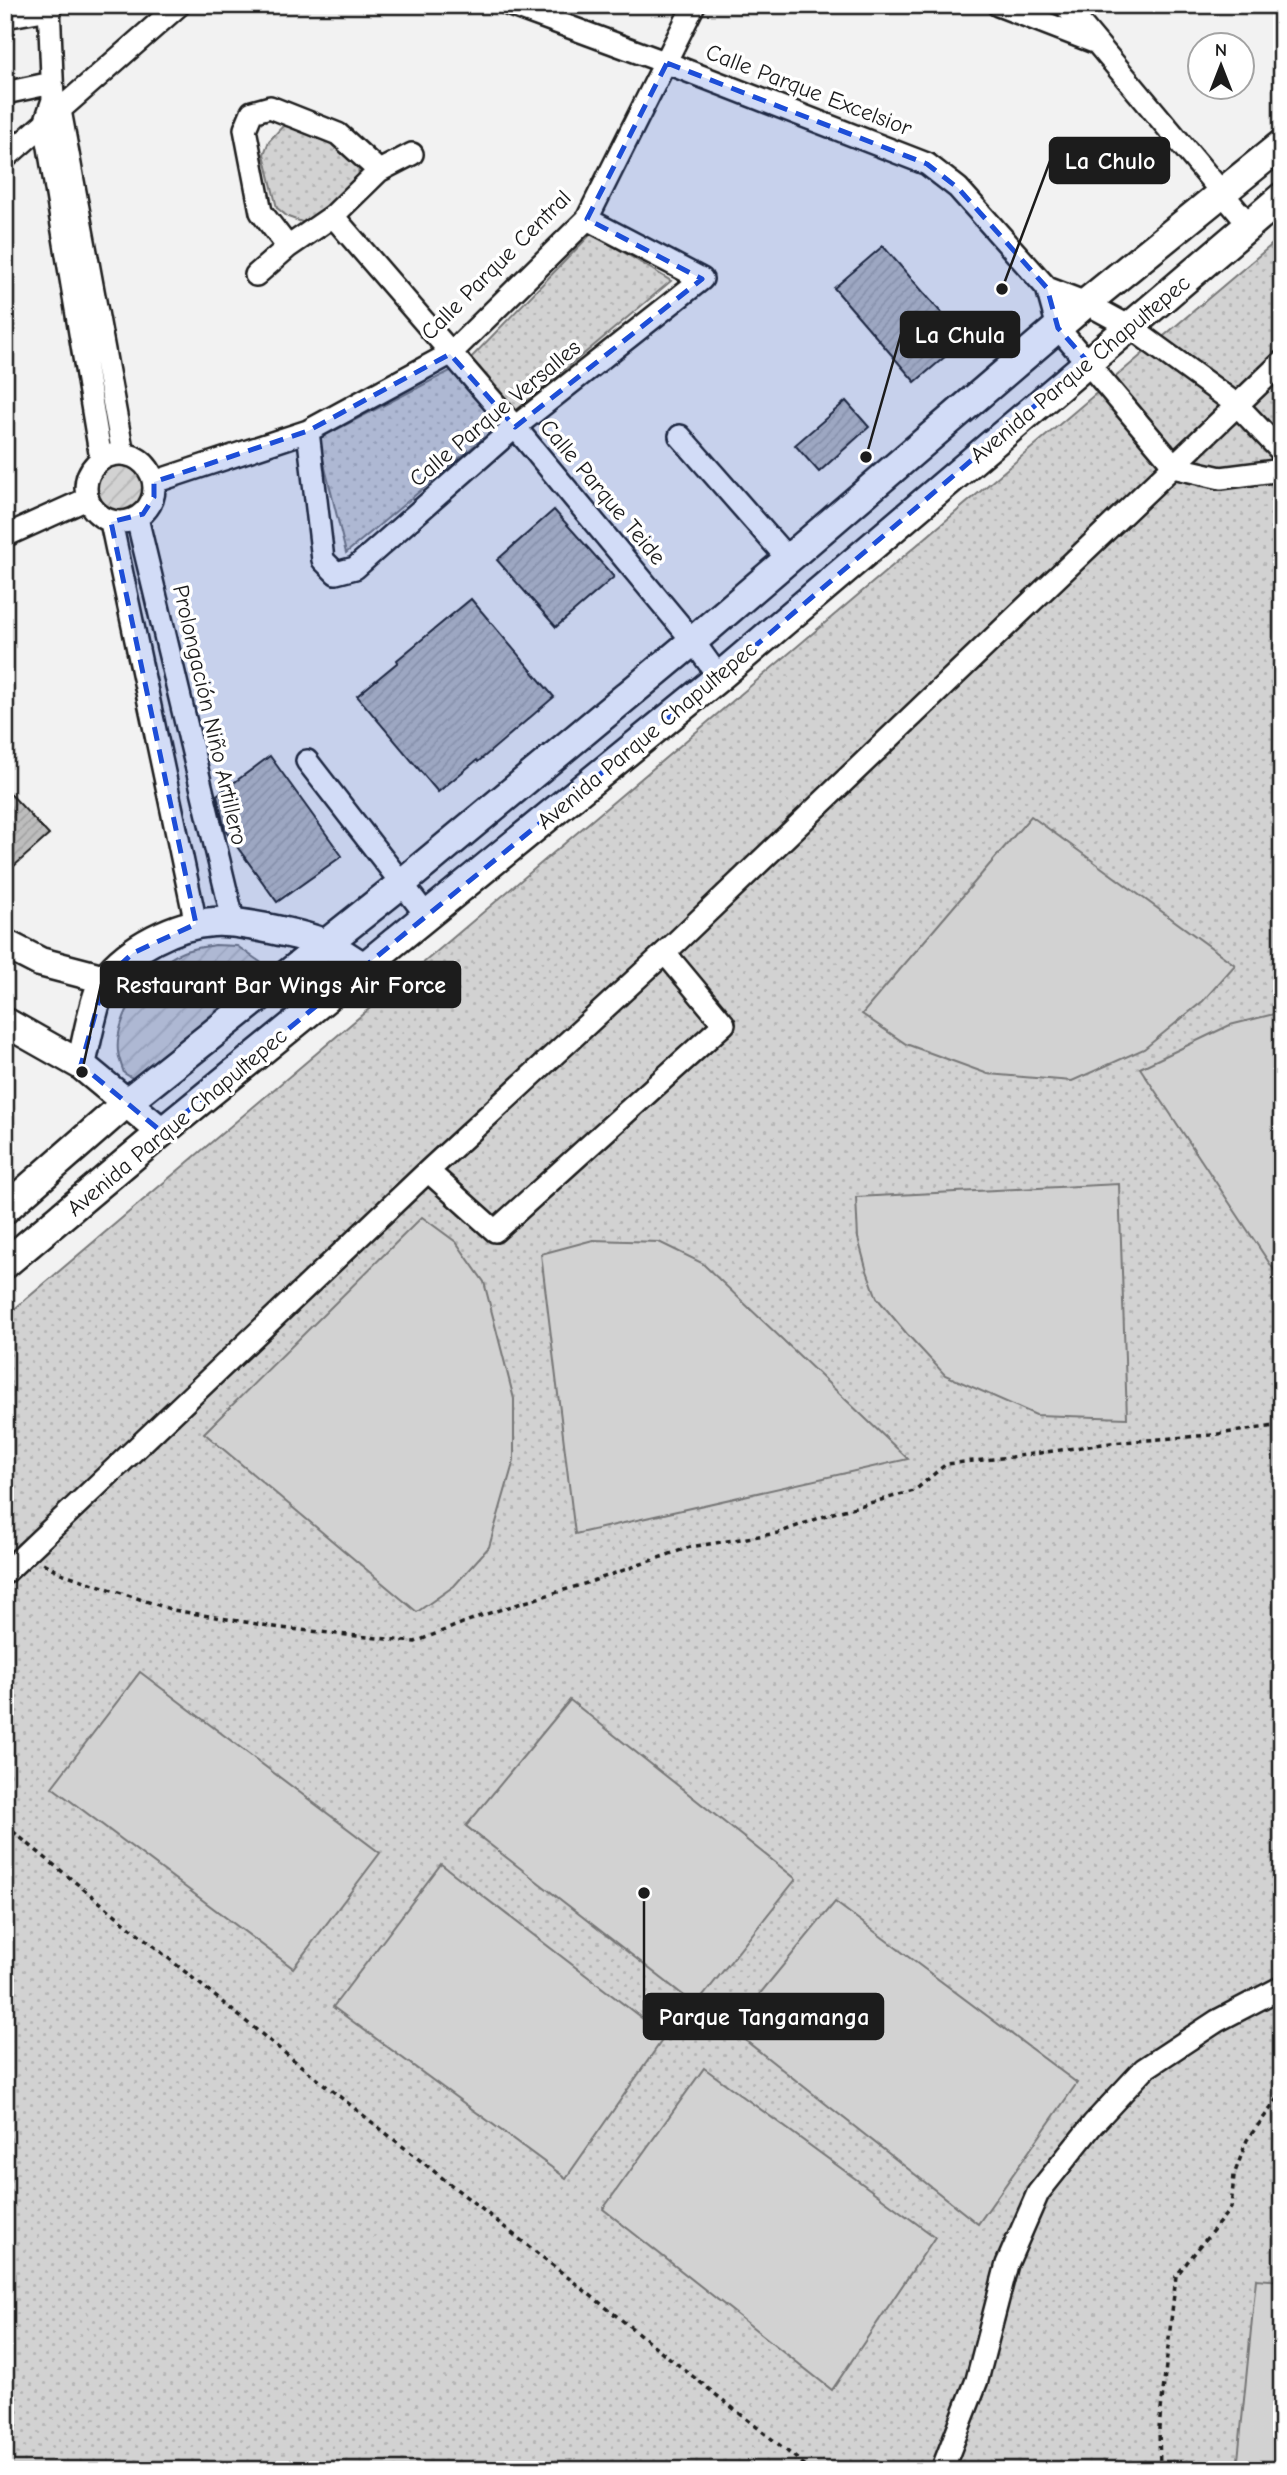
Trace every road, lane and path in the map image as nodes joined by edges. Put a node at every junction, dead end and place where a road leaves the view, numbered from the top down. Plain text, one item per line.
1 (179, 5) edge
2 (510, 5) edge
3 (694, 5) edge
4 (998, 5) edge
5 (1065, 5) edge
6 (49, 7) edge
7 (5, 17) edge
8 (1097, 43) junction
9 (667, 63) junction
10 (5, 93) edge
11 (52, 104) junction
12 (1282, 144) edge
13 (412, 154) dead end
14 (5, 158) edge
15 (379, 171) junction
16 (1223, 194) junction
17 (1282, 197) edge
18 (333, 216) junction
19 (587, 219) junction
20 (1249, 225) junction
21 (288, 247) junction
22 (256, 275) dead end
23 (1047, 288) junction
24 (1086, 303) junction
25 (1130, 327) junction
26 (1058, 328) junction
27 (450, 354) junction
28 (1087, 361) junction
29 (1282, 362) edge
30 (1237, 405) junction
31 (515, 427) junction
32 (308, 431) junction
33 (680, 436) dead end
34 (1282, 452) edge
35 (123, 454) junction
36 (101, 459) junction
37 (1173, 467) junction
38 (1282, 470) edge
39 (154, 482) junction
40 (87, 499) junction
41 (137, 518) junction
42 (111, 522) junction
43 (5, 536) edge
44 (788, 559) junction
45 (692, 641) junction
46 (719, 677) junction
47 (307, 761) dead end
48 (401, 884) junction
49 (428, 916) junction
50 (196, 924) junction
51 (234, 924) junction
52 (5, 944) edge
53 (327, 945) junction
54 (664, 953) junction
55 (364, 967) junction
56 (105, 979) junction
57 (5, 1022) edge
58 (81, 1065) junction
59 (126, 1103) junction
60 (162, 1132) junction
61 (428, 1171) junction
62 (5, 1209) edge
63 (5, 1264) edge
64 (1282, 1425) edge
65 (26, 1553) junction
66 (5, 1573) edge
67 (5, 1825) edge
68 (1282, 1987) edge
69 (1282, 2093) edge
70 (811, 2470) edge
71 (942, 2470) edge
72 (1160, 2470) edge

1 - 11 street
2 - 9 street, Calle Parque Excelsior
3 - 9 street, Calle Parque Central
4 - 8 street
5 - 8 street
6 - 7 street
6 - 11 street
8 - 16 street
9 - 19 street, Calle Parque Central
9 - 23 street, Calle Parque Excelsior
10 - 11 street
11 - 14 street
11 - 35 street
11 - 36 street
12 - 16 main road, Avenida Parque Chapultepec
13 - 15 street
15 - 18 street
15 - 21 street
16 - 20 street
16 - 24 main road, Avenida Parque Chapultepec
17 - 20 main road, Avenida Parque Chapultepec
18 - 21 street
18 - 27 street, Calle Parque Teide
19 - 27 street, Calle Parque Central
19 - 31 street, Calle Parque Versalles
20 - 25 main road, Avenida Parque Chapultepec
21 - 22 street
23 - 24 street, Calle Parque Excelsior
23 - 26 street, Calle Parque Excelsior
24 - 25 street, Calle Parque Excelsior
24 - 26 main road, Avenida Parque Chapultepec
25 - 28 main road, Avenida Parque Chapultepec
25 - 30 street, Calle Parque Excelsior
26 - 28 street
26 - 44 main road, Avenida Parque Chapultepec
27 - 31 street, Calle Parque Teide
27 - 32 street, Calle Parque Central
28 - 37 street
28 - 46 main road, Avenida Parque Chapultepec
29 - 30 street
30 - 34 street, Calle Parque Excelsior
30 - 37 street
31 - 32 street, Calle Parque Versalles
31 - 45 street, Calle Parque Teide
32 - 39 street, Calle Parque Central
33 - 44 street
35 - 36 street
35 - 39 street
36 - 40 street
37 - 38 street
37 - 54 street
39 - 41 street
40 - 42 street
40 - 43 street
41 - 42 street
41 - 51 street, Prolongación Niño Artillero
42 - 50 street
44 - 45 main road, Avenida Parque Chapultepec
45 - 46 street, Calle Parque Teide
45 - 48 main road, Avenida Parque Chapultepec
46 - 49 main road, Avenida Parque Chapultepec
47 - 48 street
48 - 49 street
48 - 53 main road, Avenida Parque Chapultepec
49 - 55 main road, Avenida Parque Chapultepec
50 - 51 main road
50 - 56 main road
51 - 53 main road
52 - 56 main road
53 - 55 main road
53 - 59 main road, Avenida Parque Chapultepec
54 - 61 street
54 - 61 street
55 - 60 main road, Avenida Parque Chapultepec
56 - 58 main road
57 - 58 main road
58 - 59 main road
59 - 60 main road
59 - 62 main road, Avenida Parque Chapultepec
60 - 63 main road, Avenida Parque Chapultepec
61 - 65 street
64 - 65 path
65 - 66 street
67 - 70 path
68 - 71 street
69 - 72 path

